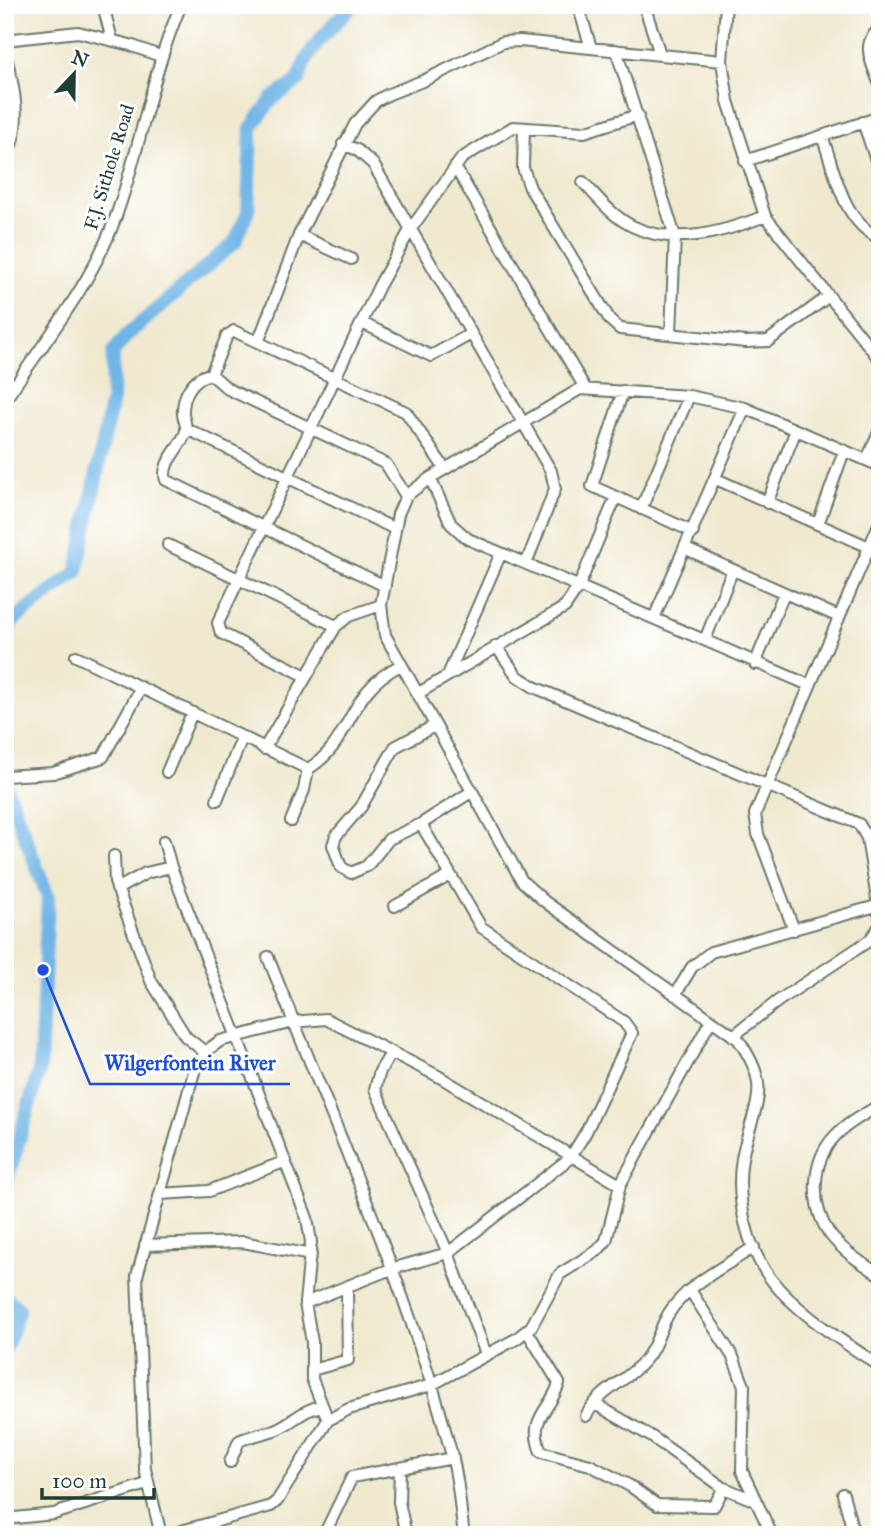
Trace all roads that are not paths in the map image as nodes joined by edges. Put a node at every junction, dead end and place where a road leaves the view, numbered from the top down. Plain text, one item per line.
1 (103, 5) edge
2 (181, 5) edge
3 (578, 5) edge
4 (644, 5) edge
5 (726, 5) edge
6 (880, 29) edge
7 (5, 40) edge
8 (112, 40) junction
9 (591, 48) junction
10 (616, 50) junction
11 (5, 54) edge
12 (660, 54) junction
13 (160, 57) junction
14 (722, 61) junction
15 (880, 85) edge
16 (638, 115) junction
17 (880, 117) edge
18 (863, 122) junction
19 (524, 128) junction
20 (822, 136) junction
21 (343, 144) junction
22 (5, 157) edge
23 (745, 161) junction
24 (456, 167) junction
25 (880, 173) edge
26 (583, 182) dead end
27 (765, 216) junction
28 (410, 230) junction
29 (299, 234) junction
30 (675, 236) junction
31 (880, 239) edge
32 (351, 259) dead end
33 (829, 296) junction
34 (362, 323) junction
35 (671, 333) junction
36 (471, 334) junction
37 (259, 340) junction
38 (880, 360) edge
39 (211, 374) junction
40 (336, 378) junction
41 (585, 388) junction
42 (623, 391) junction
43 (688, 396) junction
44 (5, 400) edge
45 (746, 408) junction
46 (524, 423) junction
47 (313, 428) junction
48 (187, 429) junction
49 (796, 430) junction
50 (880, 430) edge
51 (844, 451) junction
52 (867, 459) junction
53 (880, 466) edge
54 (445, 469) junction
55 (430, 478) junction
56 (288, 479) junction
57 (716, 479) junction
58 (406, 496) junction
59 (615, 499) junction
60 (767, 503) junction
61 (641, 509) junction
62 (880, 522) edge
63 (818, 524) junction
64 (264, 529) junction
65 (395, 529) junction
66 (693, 531) junction
67 (167, 545) dead end
68 (869, 547) junction
69 (686, 549) junction
70 (501, 553) junction
71 (526, 564) junction
72 (733, 571) junction
73 (239, 579) junction
74 (385, 586) junction
75 (579, 586) junction
76 (784, 593) junction
77 (381, 606) junction
78 (839, 617) junction
79 (654, 618) junction
80 (336, 626) junction
81 (705, 640) junction
82 (496, 646) junction
83 (76, 656) dead end
84 (755, 664) junction
85 (401, 665) junction
86 (448, 675) junction
87 (306, 676) junction
88 (808, 685) junction
89 (141, 688) junction
90 (416, 694) junction
91 (192, 713) junction
92 (434, 726) junction
93 (242, 738) junction
94 (264, 749) junction
95 (308, 769) junction
96 (167, 772) dead end
97 (5, 776) edge
98 (767, 786) junction
99 (471, 792) junction
100 (217, 800) dead end
101 (291, 821) dead end
102 (421, 824) junction
103 (164, 841) dead end
104 (114, 856) dead end
105 (171, 867) junction
106 (449, 876) junction
107 (117, 889) junction
108 (396, 906) dead end
109 (879, 909) edge
110 (880, 926) edge
111 (794, 930) junction
112 (268, 957) dead end
113 (675, 995) junction
114 (711, 1020) junction
115 (293, 1022) junction
116 (733, 1036) junction
117 (236, 1037) junction
118 (205, 1052) junction
119 (392, 1052) junction
120 (880, 1105) edge
121 (570, 1158) junction
122 (286, 1161) junction
123 (620, 1185) junction
124 (160, 1194) junction
125 (145, 1245) junction
126 (754, 1247) junction
127 (448, 1253) junction
128 (311, 1255) junction
129 (391, 1269) junction
130 (880, 1275) edge
131 (347, 1287) junction
132 (690, 1290) junction
133 (305, 1303) junction
134 (527, 1331) junction
135 (486, 1354) junction
136 (880, 1366) edge
137 (312, 1370) junction
138 (430, 1385) junction
139 (595, 1404) junction
140 (322, 1406) junction
141 (586, 1416) dead end
142 (328, 1420) junction
143 (453, 1458) junction
144 (230, 1462) dead end
145 (400, 1468) junction
146 (147, 1484) junction
147 (724, 1488) junction
148 (843, 1494) dead end
149 (756, 1501) junction
150 (5, 1519) edge
151 (405, 1530) dead end
152 (161, 1535) edge
153 (167, 1535) edge
154 (324, 1535) edge
155 (464, 1535) edge
156 (772, 1535) edge
157 (855, 1535) edge

1 - 8 street
2 - 13 street, F.J. Sithole Road
3 - 9 street
4 - 12 street
5 - 14 street
6 - 15 street
7 - 8 street
8 - 13 street
9 - 10 street
9 - 21 street
10 - 12 street
10 - 16 street
11 - 22 street
12 - 14 street
13 - 44 street, F.J. Sithole Road
14 - 23 street
16 - 19 street
16 - 30 street
17 - 18 street
18 - 20 street
18 - 25 street
19 - 24 street
19 - 35 street
20 - 23 street
20 - 31 street
21 - 28 street
21 - 29 street
23 - 27 street
24 - 28 street
24 - 41 street
26 - 30 street
27 - 30 street
27 - 33 street
28 - 34 street
28 - 36 street
29 - 32 street
29 - 37 street
30 - 35 street
33 - 35 street
33 - 38 street
34 - 36 street
34 - 40 street
36 - 46 street
37 - 39 street
37 - 40 street
39 - 47 street
39 - 48 street
40 - 47 street
40 - 54 street
41 - 42 street
41 - 46 street
42 - 43 street
42 - 59 street
43 - 45 street
43 - 61 street
45 - 49 street
45 - 57 street
46 - 54 street
46 - 71 street
47 - 56 street
47 - 58 street
48 - 56 street
48 - 64 street
49 - 51 street
49 - 60 street
50 - 52 street
51 - 52 street
51 - 63 street
52 - 53 street
54 - 55 street
55 - 58 street
55 - 70 street
56 - 64 street
56 - 65 street
57 - 60 street
57 - 66 street
58 - 65 street
59 - 61 street
59 - 75 street
60 - 63 street
61 - 66 street
62 - 68 street
63 - 68 street
64 - 73 street
64 - 74 street
65 - 74 street
66 - 69 street
67 - 73 street
68 - 78 street
69 - 72 street
69 - 79 street
70 - 71 street
70 - 86 street
71 - 75 street
72 - 76 street
72 - 81 street
73 - 80 street
73 - 87 street
74 - 77 street
75 - 79 street
75 - 82 street
76 - 78 street
76 - 84 street
77 - 80 street
77 - 85 street
78 - 88 street
79 - 81 street
80 - 87 street
81 - 84 street
82 - 86 street
82 - 98 street
83 - 89 street
84 - 88 street
85 - 90 street
85 - 95 street
86 - 90 street
87 - 94 street
88 - 98 street
89 - 91 street
89 - 97 street
90 - 92 street
91 - 93 street
91 - 96 street
92 - 99 street
92 - 102 street
93 - 94 street
93 - 100 street
94 - 95 street
95 - 101 street
98 - 109 street
98 - 111 street
99 - 102 street
99 - 113 street
102 - 106 street
103 - 105 street
104 - 107 street
105 - 107 street
105 - 117 street
106 - 108 street
106 - 121 street
107 - 118 street
109 - 111 street
110 - 116 street
111 - 113 street
112 - 115 street
113 - 114 street
114 - 116 street
114 - 123 street
115 - 117 street
115 - 119 street
115 - 129 street
116 - 126 street
117 - 118 street
117 - 122 street
118 - 124 street
119 - 121 street
119 - 127 street
120 - 130 street
121 - 123 street
121 - 127 street
122 - 124 street
122 - 128 street
123 - 134 street
124 - 125 street
125 - 128 street
125 - 146 street
126 - 132 street
126 - 136 street
127 - 129 street
127 - 135 street
128 - 133 street
129 - 131 street
129 - 138 street
131 - 133 street
131 - 137 street
132 - 139 street
132 - 149 street
133 - 137 street
134 - 135 street
134 - 147 street
135 - 138 street
137 - 140 street
138 - 142 street
138 - 143 street
139 - 141 street
139 - 147 street
140 - 142 street
140 - 144 street
142 - 153 street
143 - 145 street
143 - 155 street
145 - 151 street
145 - 154 street
146 - 150 street
146 - 152 street
147 - 149 street
148 - 157 street
149 - 156 street

